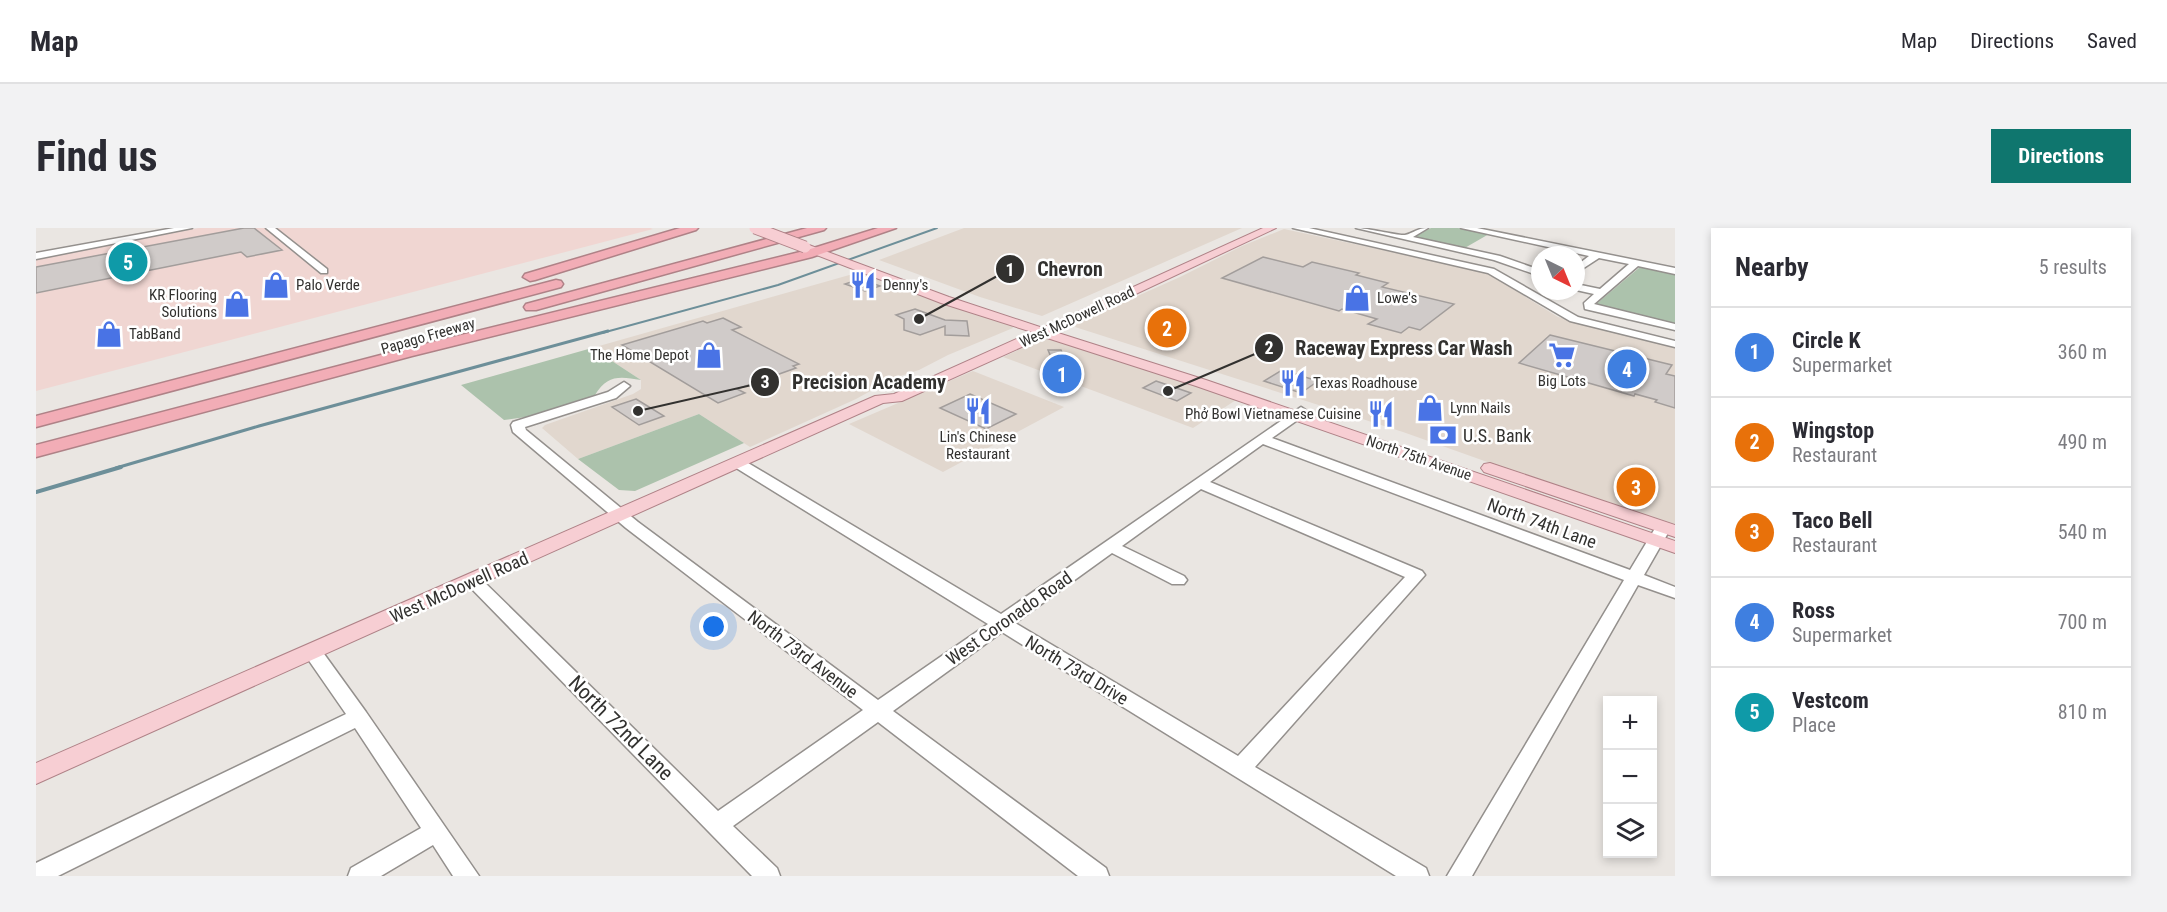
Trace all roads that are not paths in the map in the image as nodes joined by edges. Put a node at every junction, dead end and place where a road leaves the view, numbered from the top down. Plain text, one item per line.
1 (188, 228) edge
2 (270, 228) edge
3 (692, 228) edge
4 (755, 228) edge
5 (763, 228) edge
6 (784, 228) edge
7 (890, 228) edge
8 (1251, 228) edge
9 (1271, 228) edge
10 (1297, 228) edge
11 (1360, 228) edge
12 (1424, 228) edge
13 (1465, 228) edge
14 (1494, 234) junction
15 (1405, 238) junction
16 (1526, 241) junction
17 (1435, 244) junction
18 (822, 246) edge
19 (1553, 246) edge
20 (1516, 247) dead end
21 (1465, 251) junction
22 (1507, 253) dead end
23 (1585, 253) edge
24 (1416, 254) junction
25 (1597, 255) junction
26 (36, 256) edge
27 (1498, 259) junction
28 (854, 262) junction
29 (634, 263) dead end
30 (1636, 263) junction
31 (1585, 264) edge
32 (1531, 265) edge
33 (1528, 267) junction
34 (1531, 268) edge
35 (324, 271) dead end
36 (1675, 271) edge
37 (588, 275) dead end
38 (921, 280) junction
39 (1585, 289) edge
40 (1600, 292) junction
41 (1029, 327) junction
42 (1049, 327) junction
43 (1675, 327) edge
44 (1675, 344) edge
45 (624, 386) dead end
46 (880, 399) junction
47 (1298, 413) junction
48 (36, 421) edge
49 (1261, 439) junction
50 (36, 446) edge
51 (36, 451) edge
52 (738, 463) junction
53 (1198, 483) junction
54 (620, 516) junction
55 (1666, 538) edge
56 (1110, 546) junction
57 (1634, 578) junction
58 (1178, 580) dead end
59 (473, 581) junction
60 (1675, 593) edge
61 (1001, 624) junction
62 (312, 652) junction
63 (879, 710) junction
64 (359, 717) junction
65 (1241, 768) junction
66 (36, 774) edge
67 (717, 825) junction
68 (436, 831) junction
69 (36, 875) edge
70 (360, 876) edge
71 (467, 876) edge
72 (768, 876) edge
73 (1097, 876) edge
74 (1417, 876) edge
75 (1459, 876) edge

1 - 26 street
2 - 35 street
3 - 48 highway
4 - 18 main road, North 75th Avenue, bridge
5 - 29 highway
6 - 18 main road, North 75th Avenue
7 - 18 highway
8 - 42 main road, West McDowell Road
9 - 42 main road, West McDowell Road
10 - 24 street
11 - 15 street
12 - 15 street
13 - 14 street
14 - 16 street
14 - 21 street
15 - 17 street
16 - 19 street
16 - 20 street
17 - 21 street
17 - 24 street
18 - 28 main road, North 75th Avenue
18 - 50 highway, Papago Freeway
18 - 51 highway
21 - 27 street
22 - 27 street
23 - 25 street
24 - 44 street
25 - 30 street
25 - 31 street
27 - 33 street
28 - 38 main road
28 - 38 main road, North 75th Avenue
28 - 41 main road, North 75th Avenue
30 - 36 street
30 - 40 street
32 - 33 street
33 - 34 street
37 - 48 highway, Papago Freeway
38 - 42 main road, North 75th Avenue
39 - 40 street
40 - 43 street
41 - 42 main road, North 75th Avenue
41 - 46 main road, West McDowell Road
42 - 46 main road, West McDowell Road
42 - 47 main road, North 75th Avenue
42 - 55 main road, North 75th Avenue
45 - 54 street, North 73rd Avenue
46 - 52 main road, West McDowell Road
47 - 49 street, West Coronado Road
47 - 55 main road, North 75th Avenue
49 - 53 street, West Coronado Road
49 - 57 street, North 74th Lane
52 - 54 main road, West McDowell Road
52 - 61 street, North 73rd Drive
53 - 56 street, West Coronado Road
53 - 65 street
54 - 59 main road, West McDowell Road
54 - 63 street, North 73rd Avenue
55 - 57 street
56 - 58 street
56 - 61 street, West Coronado Road
57 - 60 street, North 74th Lane
57 - 75 street
59 - 62 main road, West McDowell Road
59 - 67 street, North 72nd Lane
61 - 63 street, West Coronado Road
61 - 65 street, North 73rd Drive
62 - 64 street
62 - 66 main road, West McDowell Road
63 - 67 street, West Coronado Road
63 - 73 street, North 73rd Avenue
64 - 68 street
64 - 69 street
65 - 74 street, North 73rd Drive
67 - 72 street, North 72nd Lane
68 - 70 street
68 - 71 street

